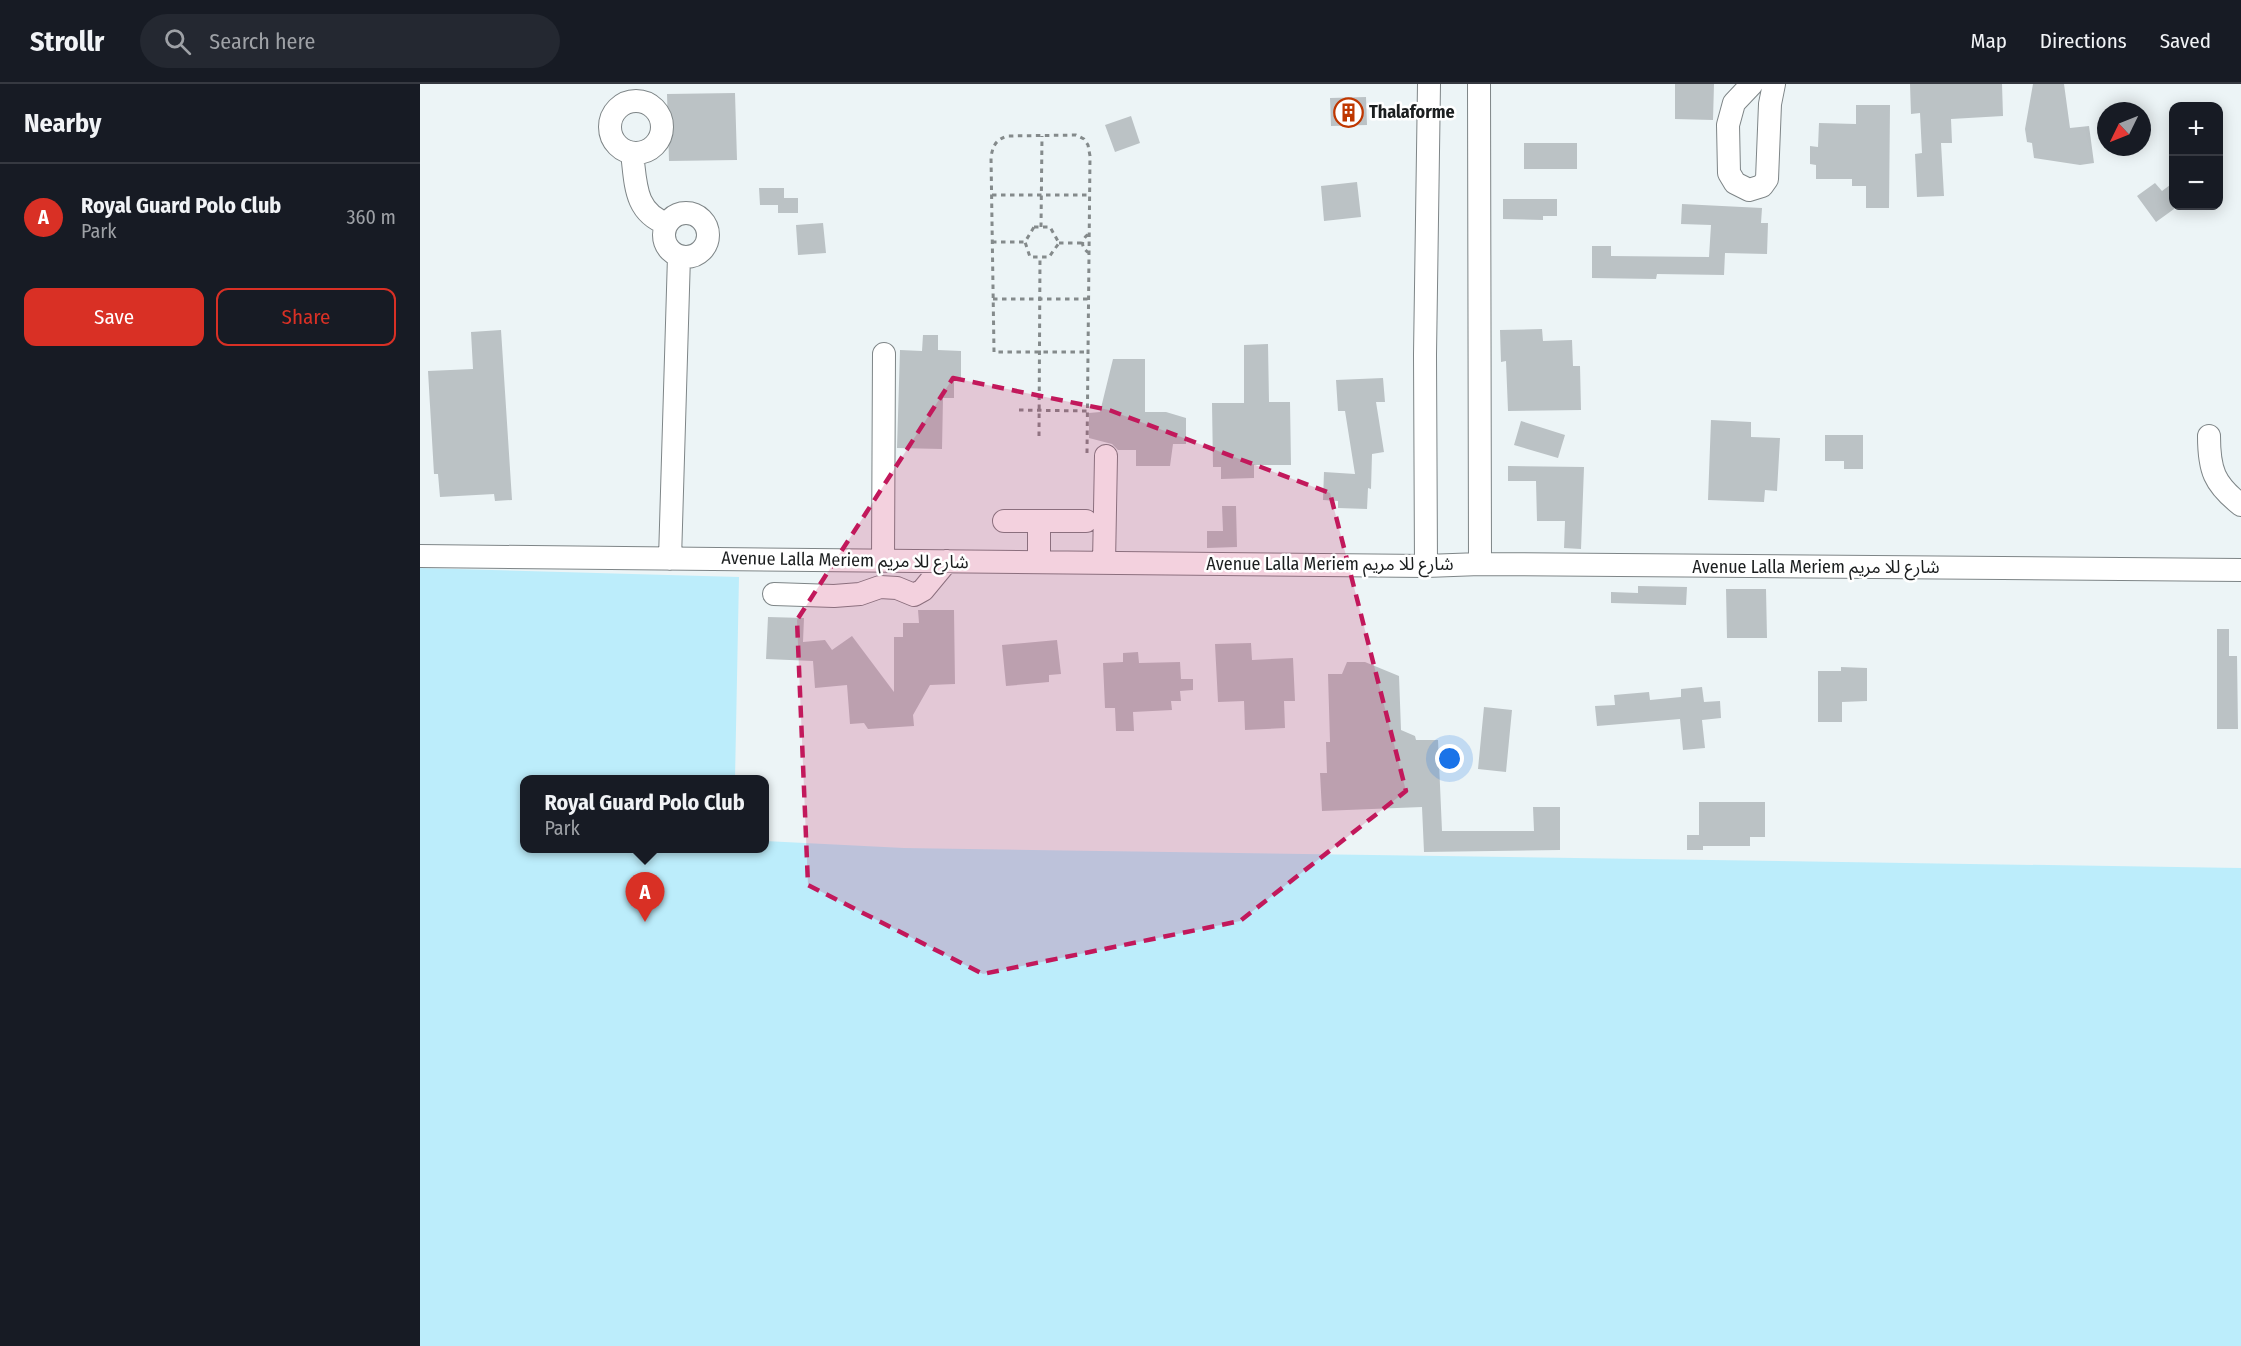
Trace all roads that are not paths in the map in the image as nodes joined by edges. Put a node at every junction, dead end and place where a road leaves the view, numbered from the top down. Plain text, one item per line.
1 (1429, 84) edge
2 (1479, 84) edge
3 (625, 94) edge
4 (632, 153) junction
5 (667, 224) junction
6 (680, 256) junction
7 (884, 354) dead end
8 (2209, 436) dead end
9 (1096, 456) road end
10 (2241, 505) edge
11 (1004, 521) dead end
12 (1039, 521) junction
13 (1086, 521) dead end
14 (420, 556) edge
15 (670, 559) junction
16 (834, 560) junction
17 (883, 560) junction
18 (947, 561) junction
19 (1039, 562) junction
20 (1104, 563) junction
21 (2240, 563) edge
22 (1480, 564) junction
23 (1426, 566) junction
24 (774, 594) dead end
25 (860, 594) junction

1 - 23 street
2 - 22 street
3 - 4 street
3 - 4 street
4 - 5 street
5 - 6 street
5 - 6 street
6 - 15 street
7 - 17 street
8 - 10 street
9 - 20 street
11 - 12 street
12 - 13 street
12 - 19 street
14 - 15 street, Avenue Lalla Meriem شارع للا مريم
15 - 16 street, Avenue Lalla Meriem شارع للا مريم
16 - 17 street, Avenue Lalla Meriem شارع للا مريم
16 - 25 street
17 - 18 street, Avenue Lalla Meriem شارع للا مريم
18 - 19 street, Avenue Lalla Meriem شارع للا مريم
18 - 25 street
19 - 20 street, Avenue Lalla Meriem شارع للا مريم
20 - 23 street, Avenue Lalla Meriem شارع للا مريم
21 - 22 street, Avenue Lalla Meriem شارع للا مريم
22 - 23 street, Avenue Lalla Meriem شارع للا مريم
24 - 25 street

